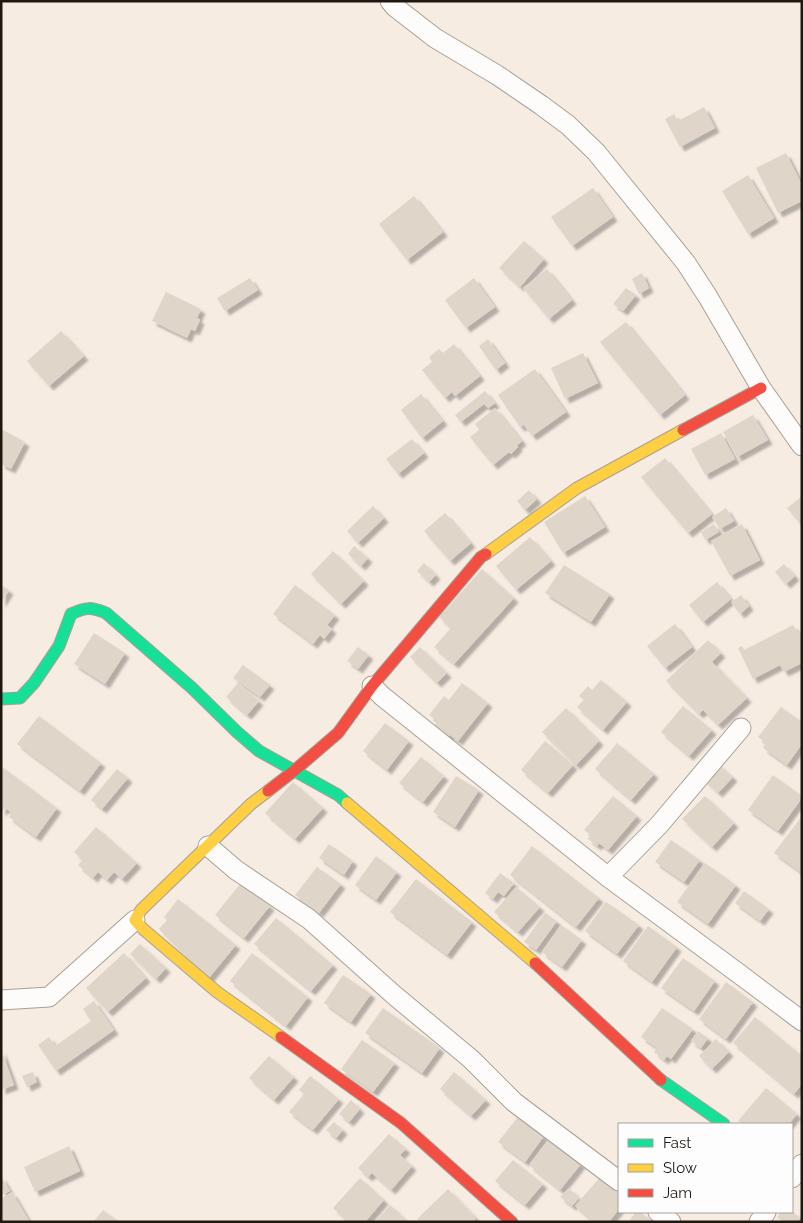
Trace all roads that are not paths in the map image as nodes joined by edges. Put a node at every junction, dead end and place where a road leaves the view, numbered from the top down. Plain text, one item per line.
1 (390, 1) edge
2 (761, 388) junction
3 (802, 446) edge
4 (372, 686) junction
5 (1, 699) edge
6 (741, 728) dead end
7 (295, 770) junction
8 (208, 846) junction
9 (608, 877) junction
10 (135, 920) junction
11 (1, 1000) edge
12 (802, 1021) edge
13 (723, 1123) edge
14 (618, 1180) edge
15 (659, 1213) edge
16 (512, 1222) edge
17 (670, 1222) edge

1 - 2 street
2 - 3 street
2 - 4 street
4 - 7 street
4 - 9 street
5 - 7 street
6 - 9 street
7 - 8 street
7 - 13 street
8 - 10 street
8 - 14 street
9 - 12 street
10 - 11 street
10 - 16 street
15 - 17 street

